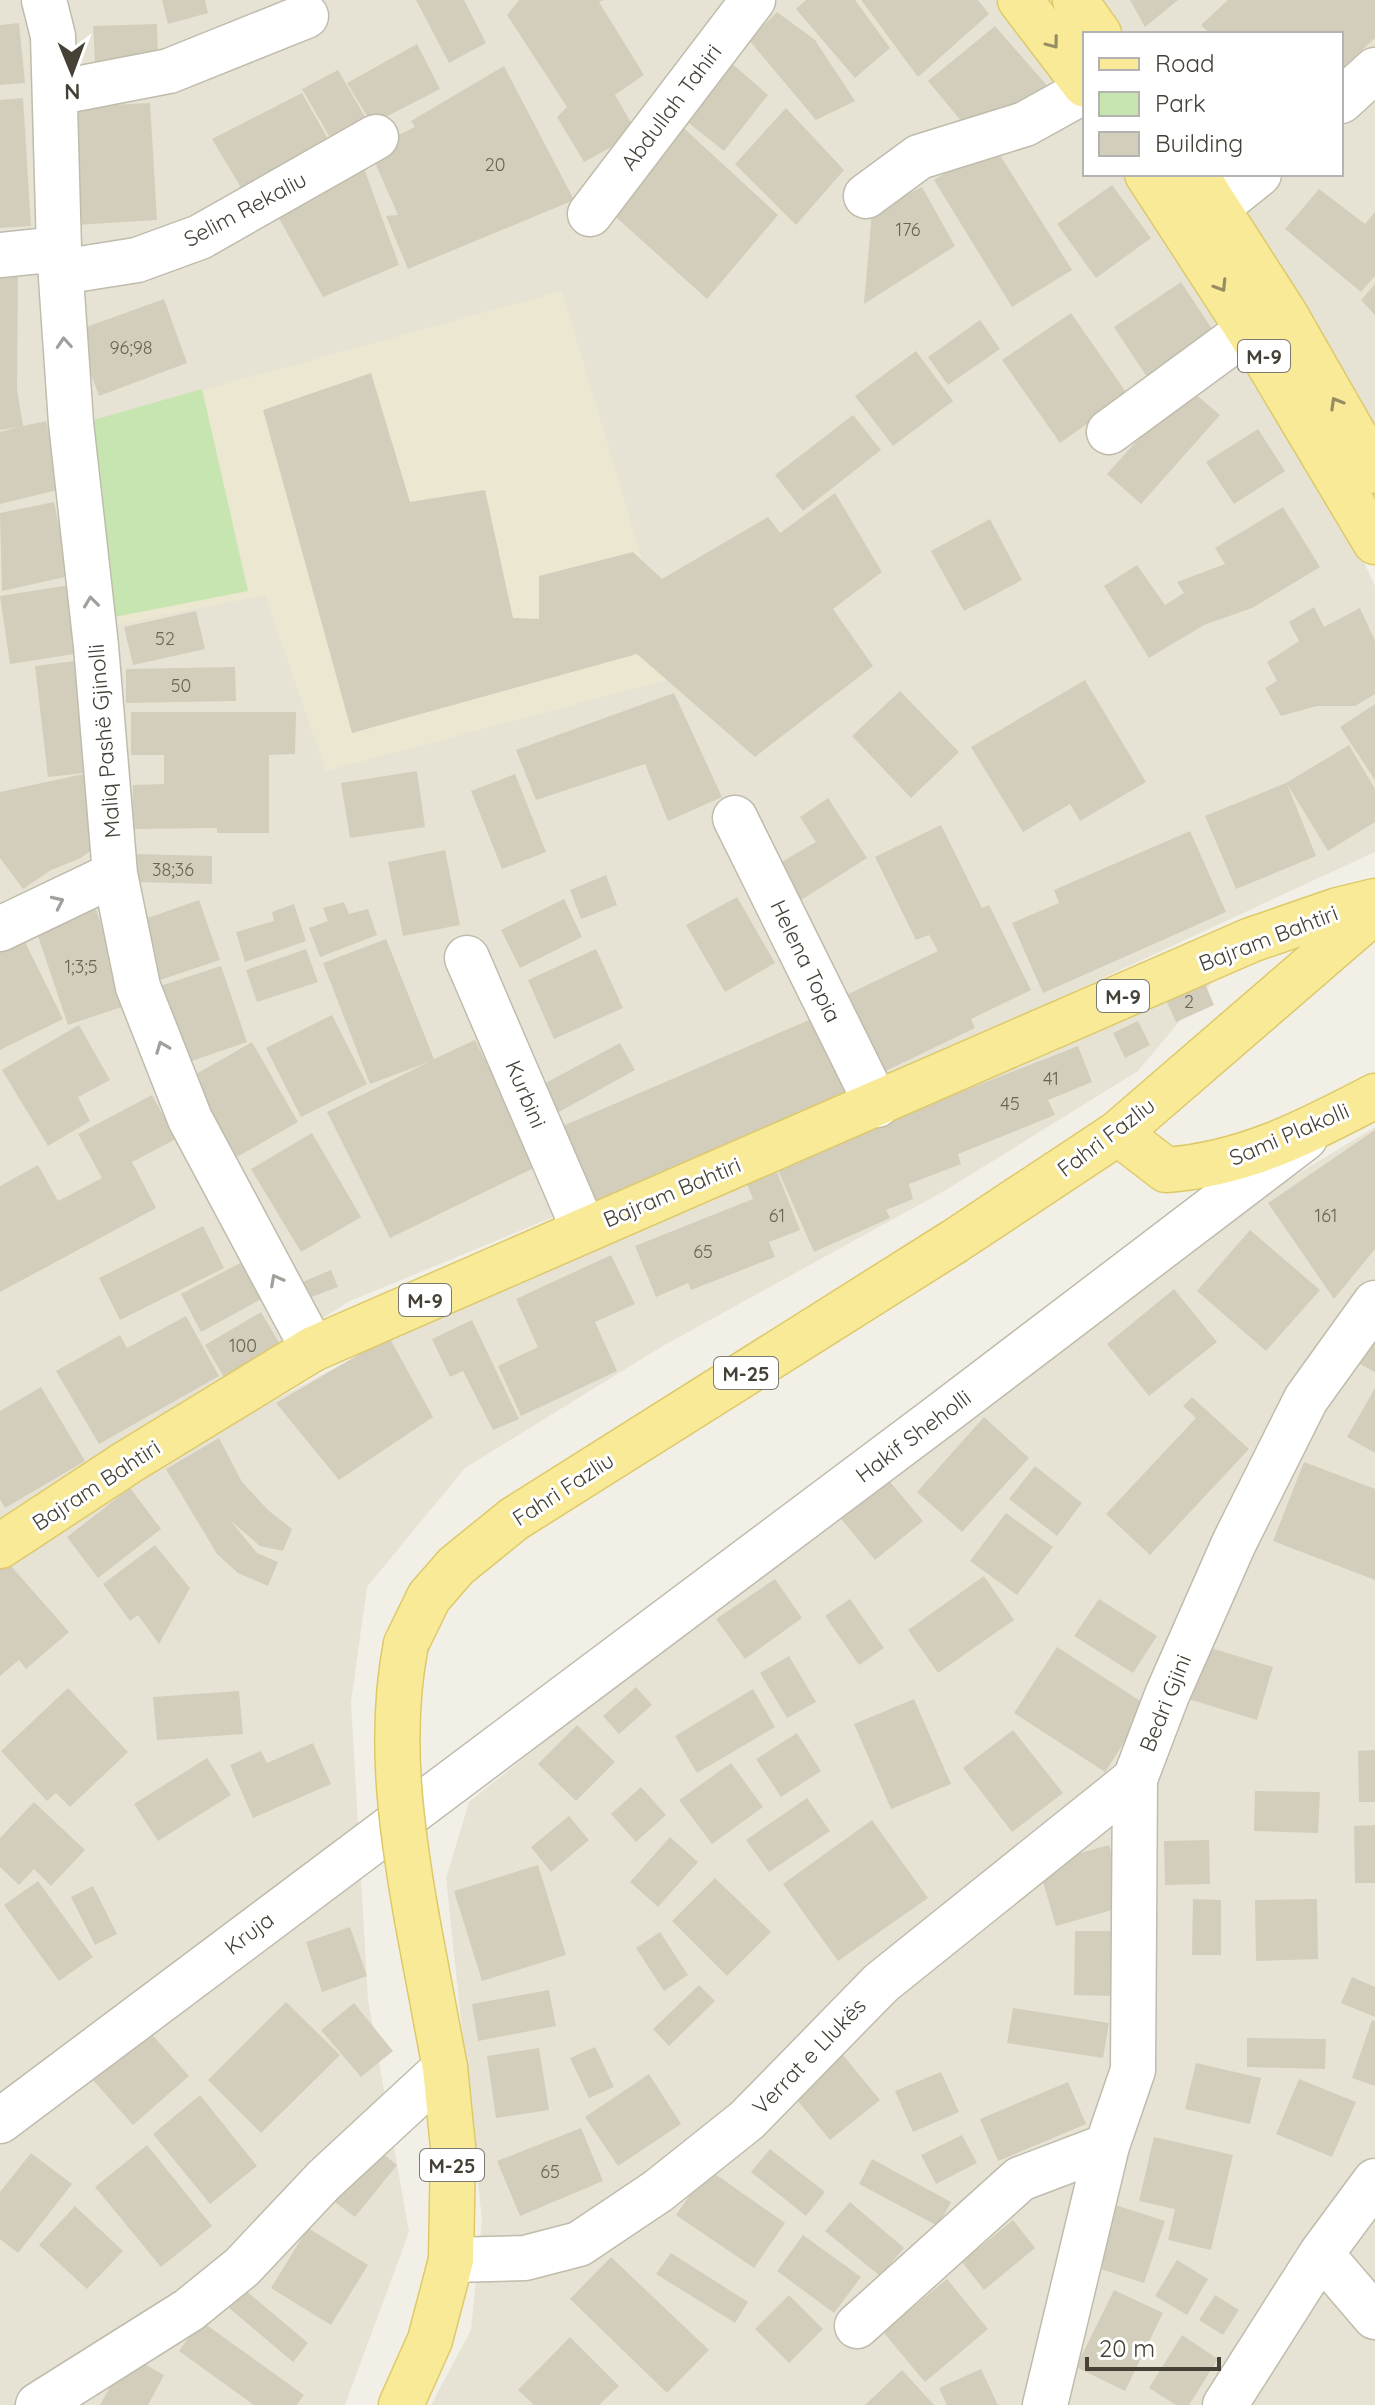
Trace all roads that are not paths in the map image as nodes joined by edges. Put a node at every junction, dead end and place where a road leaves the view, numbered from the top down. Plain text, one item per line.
1 (44, 0) edge
2 (753, 0) edge
3 (1020, 0) edge
4 (1075, 0) edge
5 (306, 16) dead end
6 (1098, 32) edge
7 (1375, 70) edge
8 (1083, 82) edge
9 (1083, 87) edge
10 (55, 93) junction
11 (1343, 99) edge
12 (376, 137) dead end
13 (1150, 176) edge
14 (1255, 176) edge
15 (866, 196) dead end
16 (1200, 205) edge
17 (590, 214) dead end
18 (0, 255) edge
19 (60, 260) junction
20 (1266, 320) junction
21 (1109, 432) dead end
22 (1375, 471) edge
23 (1375, 542) edge
24 (735, 818) dead end
25 (115, 874) junction
26 (1375, 901) edge
27 (1375, 911) edge
28 (0, 929) edge
29 (467, 958) dead end
30 (1375, 1096) edge
31 (877, 1105) junction
32 (1325, 1122) junction
33 (1118, 1133) junction
34 (584, 1230) junction
35 (1375, 1303) edge
36 (313, 1349) junction
37 (0, 1546) edge
38 (499, 1745) joint
39 (1135, 1779) junction
40 (445, 2068) junction
41 (0, 2121) edge
42 (1107, 2146) junction
43 (1375, 2181) edge
44 (1321, 2254) junction
45 (451, 2260) junction
46 (1375, 2317) edge
47 (857, 2326) dead end
48 (38, 2405) edge
49 (401, 2405) edge
50 (1045, 2405) edge
51 (1225, 2405) edge

1 - 10 street, Maliq Pashë Gjinolli
2 - 17 street, Abdullah Tahiri
3 -> 8 main road
4 - 6 main road
5 - 10 street
7 - 11 street
9 - 15 street
10 - 19 street, Maliq Pashë Gjinolli
12 - 19 street, Selim Rekaliu
13 - 16 main road, M-9
14 - 16 street
16 - 20 main road, M-9
18 - 19 street, Selim Rekaliu
25 -> 19 street, Maliq Pashë Gjinolli
20 - 21 street
22 -> 20 main road, M-9
20 - 23 main road, M-9
24 - 31 street, Helena Topia
28 -> 25 street
36 -> 25 street, Maliq Pashë Gjinolli
26 - 31 main road, Bajram Bahtiri / M-9
27 - 33 main road, Fahri Fazliu / M-25
29 - 34 street, Kurbini
30 - 32 main road, Sami Plakolli
31 - 34 main road, Bajram Bahtiri / M-9
32 - 33 main road, Sami Plakolli
32 - 38 street, Hakif Sheholli
33 - 40 main road, Fahri Fazliu / M-25, bridge
34 - 36 main road, Bajram Bahtiri / M-9
35 - 39 street, Bedri Gjini
36 - 37 main road, Bajram Bahtiri / M-9
38 - 41 street, Kruja
39 - 42 street, Bedri Gjini
39 - 45 street, Verrat e Llukës
40 - 45 main road, Fahri Fazliu / M-25
40 - 48 street
42 - 47 street
42 - 50 street, Bedri Gjini
43 - 44 street
44 - 46 street
44 - 51 street
45 - 49 main road, Fahri Fazliu / M-25

